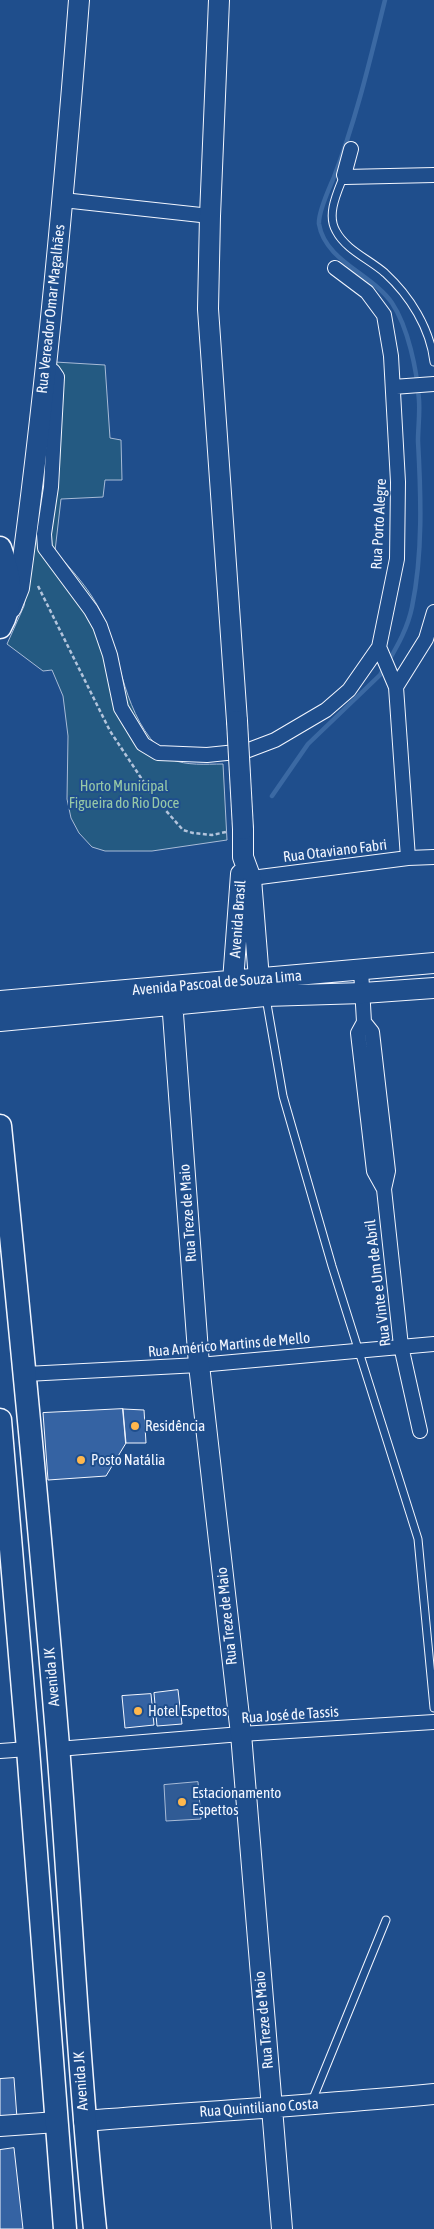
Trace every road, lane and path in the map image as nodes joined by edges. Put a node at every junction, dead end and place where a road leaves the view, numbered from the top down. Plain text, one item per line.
1 (79, 0) edge
2 (219, 0) edge
3 (351, 149) dead end
4 (344, 175) junction
5 (434, 175) edge
6 (63, 200) junction
7 (210, 216) junction
8 (335, 268) dead end
9 (434, 362) edge
10 (45, 367) junction
11 (434, 384) edge
12 (393, 387) junction
13 (0, 548) edge
14 (434, 612) edge
15 (4, 620) edge
16 (379, 647) junction
17 (396, 687) junction
18 (434, 857) edge
19 (408, 858) junction
20 (246, 879) junction
21 (434, 964) edge
22 (361, 970) junction
23 (233, 982) junction
24 (262, 988) junction
25 (434, 988) edge
26 (363, 993) junction
27 (171, 995) junction
28 (0, 1001) edge
29 (0, 1021) edge
30 (0, 1126) edge
31 (434, 1344) edge
32 (401, 1346) junction
33 (359, 1350) junction
34 (199, 1365) junction
35 (26, 1374) junction
36 (0, 1420) edge
37 (420, 1431) dead end
38 (434, 1708) edge
39 (434, 1722) edge
40 (241, 1734) junction
41 (28, 1749) junction
42 (58, 1749) junction
43 (0, 1751) edge
44 (386, 1920) dead end
45 (434, 2094) edge
46 (271, 2106) junction
47 (310, 2106) junction
48 (84, 2121) junction
49 (57, 2122) junction
50 (0, 2126) edge
51 (65, 2229) edge
52 (96, 2229) edge
53 (282, 2229) edge

1 - 6 street, Rua Vereador Omar Magalhães
2 - 7 street
3 - 4 street
4 - 5 street
4 - 9 lane
6 - 7 street
6 - 10 street, Rua Vereador Omar Magalhães
7 - 20 street, bridge
8 - 12 street, Rua Porto Alegre
10 - 15 street, Rua Vereador Omar Magalhães
10 - 16 street
11 - 12 street
12 - 16 street, Rua Porto Alegre
13 - 15 main road
14 - 17 street
16 - 17 street
17 - 19 street
18 - 19 street, Rua Otaviano Fabri
19 - 20 street, Rua Otaviano Fabri
20 - 23 street, Avenida Brasil
20 - 24 street
21 - 22 street, Avenida Pascoal de Souza Lima
22 - 24 street, Avenida Pascoal de Souza Lima
22 - 26 street, Rua Vinte e Um de Abril
23 - 24 street, Avenida Pascoal de Souza Lima
23 - 27 street, Avenida Pascoal de Souza Lima
24 - 26 street, Avenida Pascoal de Souza Lima
24 - 27 street, Avenida Pascoal de Souza Lima
24 - 33 lane
25 - 26 street, Avenida Pascoal de Souza Lima
26 - 32 street, Rua Vinte e Um de Abril
27 - 28 street, Avenida Pascoal de Souza Lima
27 - 29 street, Avenida Pascoal de Souza Lima
27 - 34 street, Rua Treze de Maio
30 - 35 main road, Avenida JK
31 - 32 street, Rua Américo Martins de Mello
32 - 33 street, Rua Américo Martins de Mello
32 - 37 street, Rua Vinte e Um de Abril
33 - 34 street, Rua Américo Martins de Mello
33 - 38 lane
34 - 35 street, Rua Américo Martins de Mello
34 - 40 street, Rua Treze de Maio
35 - 42 main road, Avenida JK
36 - 41 main road, Avenida JK
39 - 40 street, Rua José de Tassis
40 - 42 street, Rua José de Tassis
40 - 46 street, Rua Treze de Maio
41 - 43 street
41 - 49 main road, Avenida JK
42 - 48 main road, Avenida JK
44 - 47 lane
45 - 47 street, Rua Quintiliano Costa
46 - 47 street, Rua Quintiliano Costa
46 - 48 street, Rua Quintiliano Costa
46 - 53 street, Rua Treze de Maio
48 - 52 main road, Avenida JK
49 - 50 street
49 - 51 main road, Avenida JK

